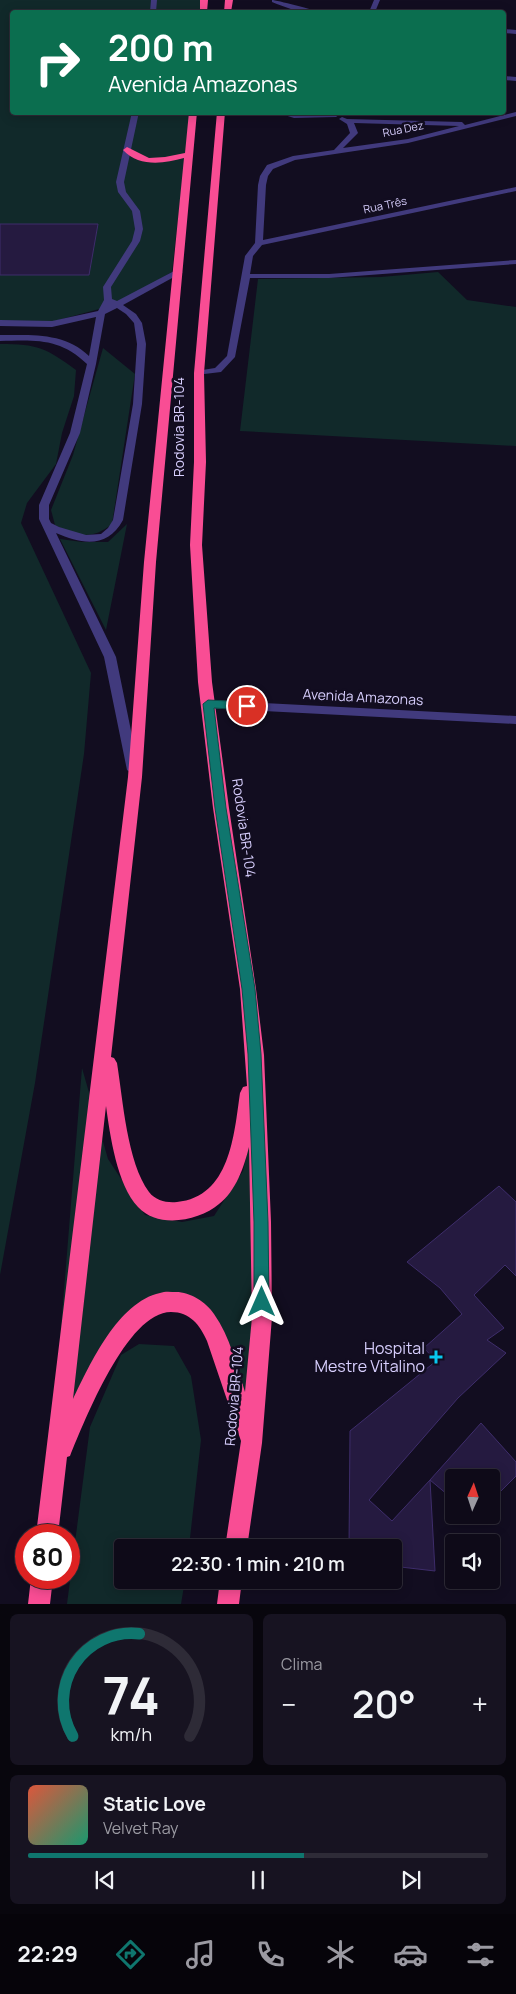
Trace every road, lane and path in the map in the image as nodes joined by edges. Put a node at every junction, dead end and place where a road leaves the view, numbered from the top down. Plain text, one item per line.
1 (274, 3) edge
2 (304, 10) edge
3 (516, 114) edge
4 (135, 115) edge
5 (193, 115) edge
6 (221, 115) edge
7 (290, 115) edge
8 (315, 115) edge
9 (338, 115) edge
10 (347, 121) junction
11 (476, 124) junction
12 (127, 150) junction
13 (337, 151) junction
14 (189, 154) junction
15 (516, 189) edge
16 (259, 243) junction
17 (516, 262) edge
18 (179, 272) junction
19 (246, 276) junction
20 (108, 300) junction
21 (118, 305) junction
22 (101, 313) junction
23 (0, 323) edge
24 (0, 338) edge
25 (92, 364) junction
26 (199, 372) junction
27 (47, 525) junction
28 (208, 704) junction
29 (516, 720) edge
30 (135, 777) junction
31 (105, 1047) junction
32 (255, 1054) junction
33 (251, 1443) junction
34 (57, 1459) junction
35 (49, 1524) edge
36 (237, 1539) edge
37 (41, 1589) edge
38 (230, 1589) edge
39 (39, 1604) edge
40 (228, 1604) edge

1 - 2 street
3 - 11 street, Rua Dez
4 - 12 street
5 - 14 highway, Rodovia BR-104
6 - 26 highway, Rodovia BR-104
7 - 8 street
9 - 10 street
10 - 11 street
10 - 13 street
11 - 13 street, Rua Dez
12 - 14 highway
12 - 20 street
13 - 16 street, Rua Dez
14 - 18 highway, Rodovia BR-104
15 - 16 street, Rua Três
16 - 19 street
17 - 19 street
18 - 21 street
18 - 30 highway, Rodovia BR-104
19 - 26 street
20 - 21 street
20 - 22 street
21 - 22 street
21 - 27 street
22 - 23 street
22 - 25 street
24 - 25 street
25 - 27 street
26 - 28 highway, Rodovia BR-104
27 - 30 street
28 - 29 street, Avenida Amazonas
28 - 32 highway, Rodovia BR-104
30 - 31 highway, Rodovia BR-104
31 - 32 highway
31 - 34 highway, Rodovia BR-104
32 - 33 highway, Rodovia BR-104
33 - 34 highway
33 - 36 highway, Rodovia BR-104
34 - 35 highway, Rodovia BR-104
37 - 39 highway
38 - 40 highway

